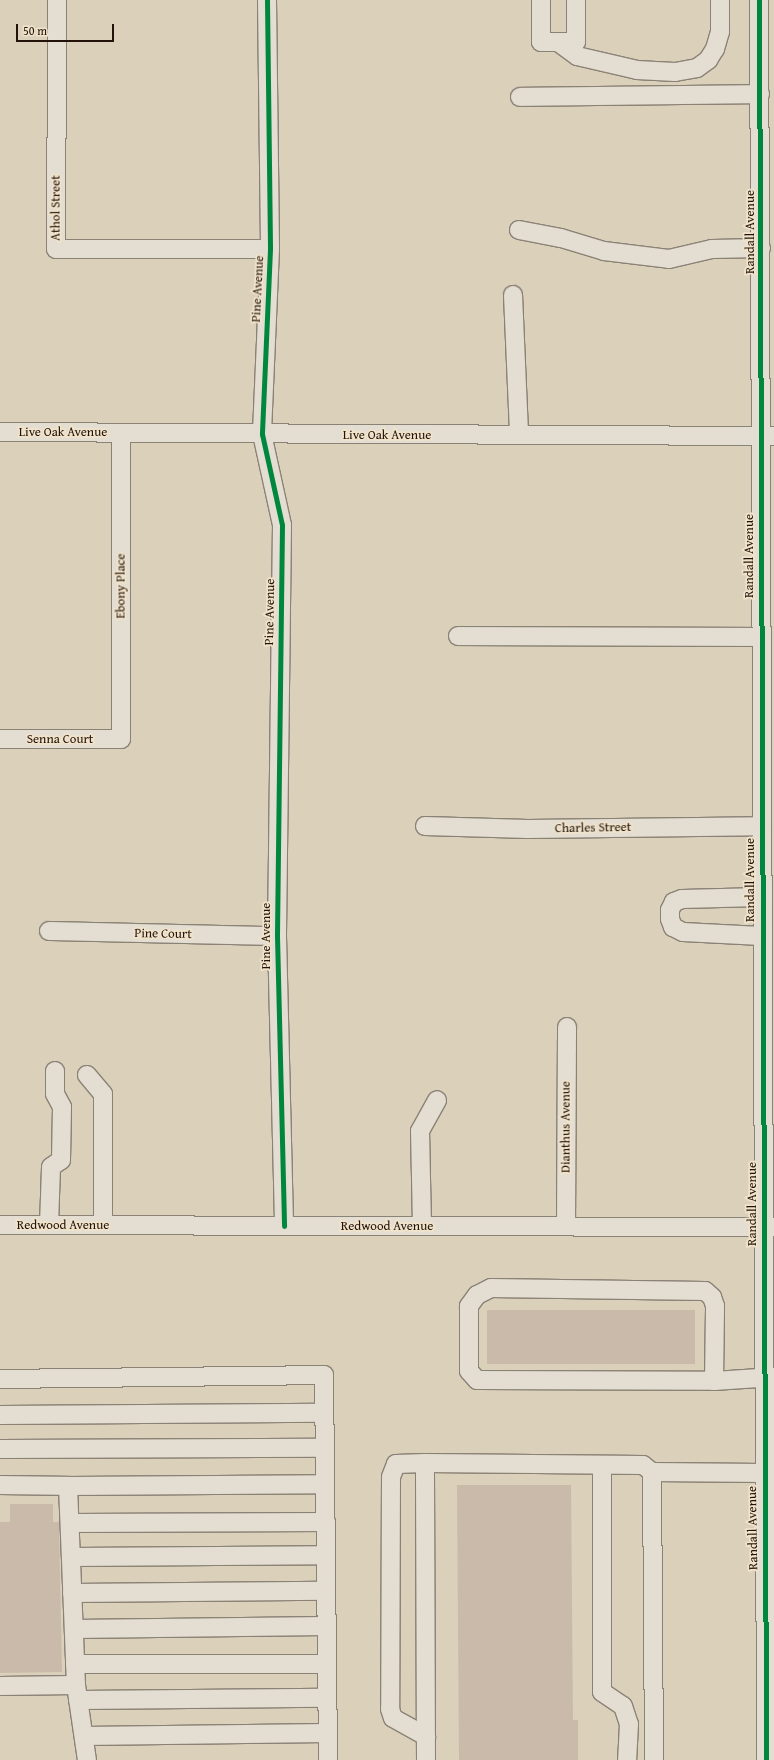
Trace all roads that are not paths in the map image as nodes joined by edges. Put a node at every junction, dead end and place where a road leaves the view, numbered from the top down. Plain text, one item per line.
1 (57, 0) edge
2 (267, 0) edge
3 (541, 0) edge
4 (576, 0) edge
5 (720, 0) edge
6 (759, 0) edge
7 (558, 42) junction
8 (760, 94) junction
9 (520, 97) dead end
10 (767, 143) edge
11 (519, 230) dead end
12 (761, 248) junction
13 (270, 249) junction
14 (513, 295) dead end
15 (0, 432) edge
16 (120, 433) junction
17 (262, 434) junction
18 (519, 436) junction
19 (767, 436) edge
20 (767, 536) edge
21 (458, 636) dead end
22 (760, 637) junction
23 (768, 730) edge
24 (0, 739) edge
25 (120, 739) joint
26 (425, 826) dead end
27 (761, 826) junction
28 (761, 897) junction
29 (49, 931) dead end
30 (765, 931) edge
31 (277, 936) junction
32 (567, 1027) dead end
33 (56, 1071) dead end
34 (87, 1075) dead end
35 (436, 1100) dead end
36 (0, 1225) edge
37 (49, 1225) junction
38 (103, 1225) junction
39 (284, 1226) junction
40 (422, 1226) junction
41 (566, 1226) junction
42 (769, 1227) edge
43 (769, 1377) edge
44 (0, 1379) edge
45 (714, 1381) junction
46 (324, 1413) junction
47 (0, 1415) edge
48 (325, 1448) junction
49 (0, 1449) edge
50 (425, 1463) junction
51 (602, 1465) junction
52 (652, 1472) junction
53 (763, 1473) junction
54 (325, 1484) junction
55 (0, 1485) edge
56 (68, 1486) junction
57 (326, 1522) junction
58 (70, 1523) junction
59 (769, 1549) edge
60 (326, 1555) junction
61 (71, 1557) junction
62 (326, 1591) junction
63 (72, 1593) junction
64 (326, 1626) junction
65 (74, 1629) junction
66 (75, 1664) junction
67 (327, 1664) junction
68 (0, 1686) edge
69 (77, 1692) junction
70 (327, 1698) junction
71 (328, 1733) junction
72 (770, 1735) edge
73 (84, 1736) junction
74 (426, 1736) junction
75 (87, 1760) edge
76 (328, 1760) edge
77 (426, 1760) edge
78 (627, 1760) edge
79 (654, 1760) edge
80 (766, 1760) edge

1 - 13 street, Athol Street
2 - 13 street, Pine Avenue
3 - 7 street
4 - 7 street
5 - 7 street
6 - 8 street, Randall Avenue
8 - 9 street
8 - 10 street, Randall Avenue
10 - 12 street, Randall Avenue
11 - 12 street
12 - 19 street, Randall Avenue
13 - 17 street, Pine Avenue
14 - 18 street
15 - 16 street, Live Oak Avenue
16 - 17 street, Live Oak Avenue
16 - 25 street, Ebony Place
17 - 18 street, Live Oak Avenue
17 - 31 street, Pine Avenue
18 - 19 street, Live Oak Avenue
19 - 20 street, Randall Avenue
20 - 22 street, Randall Avenue
21 - 22 street
22 - 23 street, Randall Avenue
23 - 27 street, Randall Avenue
24 - 25 street, Senna Court
26 - 27 street, Charles Street
27 - 28 street, Randall Avenue
28 - 30 street, Randall Avenue
28 - 30 street
29 - 31 street, Pine Court
30 - 42 street, Randall Avenue
31 - 39 street, Pine Avenue
32 - 41 street, Dianthus Avenue
33 - 37 street
34 - 38 street
35 - 40 street
36 - 37 street, Redwood Avenue
37 - 38 street, Redwood Avenue
38 - 39 street, Redwood Avenue
39 - 40 street, Redwood Avenue
40 - 41 street, Redwood Avenue
41 - 42 street, Redwood Avenue
42 - 43 street, Randall Avenue
43 - 45 street
43 - 53 street, Randall Avenue
44 - 46 street
45 - 45 street
46 - 47 street
46 - 48 street
48 - 49 street
48 - 54 street
50 - 51 street
50 - 74 street
50 - 74 street
51 - 52 street
51 - 78 street
52 - 53 street
52 - 79 street
53 - 59 street, Randall Avenue
54 - 56 street
54 - 57 street
55 - 56 street
56 - 58 street
57 - 58 street
57 - 60 street
58 - 61 street
59 - 72 street, Randall Avenue
60 - 61 street
60 - 62 street
61 - 63 street
62 - 63 street
62 - 64 street
63 - 65 street
64 - 65 street
64 - 67 street
65 - 66 street
66 - 67 street
66 - 69 street
67 - 70 street
68 - 69 street
69 - 70 street
69 - 73 street
70 - 71 street
71 - 73 street
71 - 76 street
72 - 80 street, Randall Avenue
73 - 75 street
74 - 77 street

